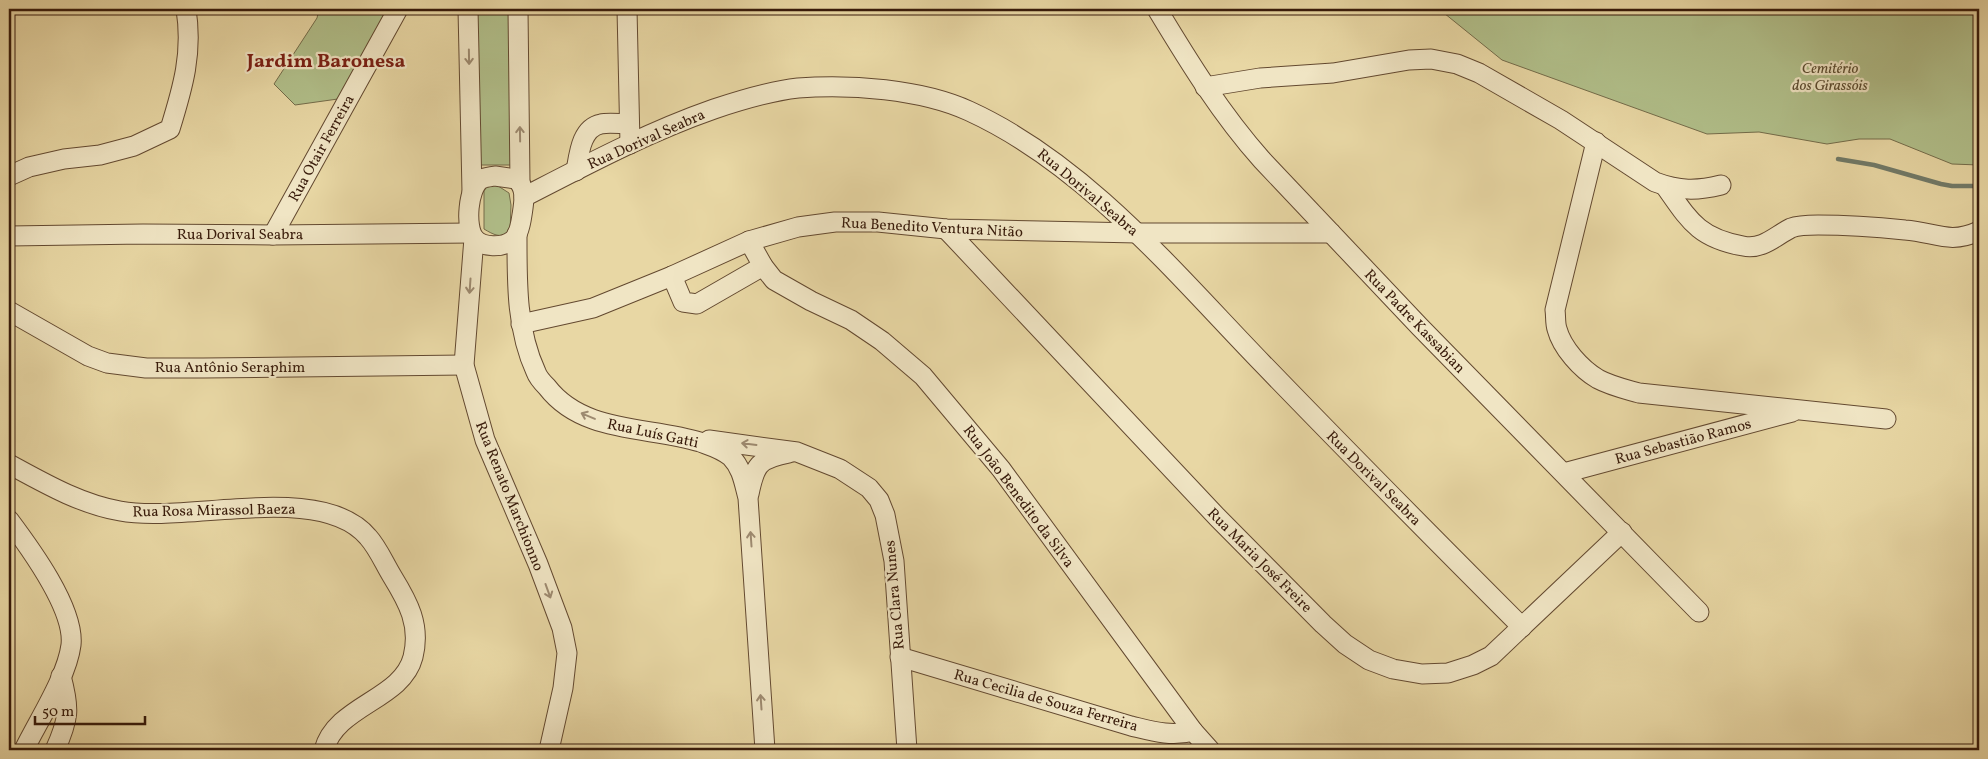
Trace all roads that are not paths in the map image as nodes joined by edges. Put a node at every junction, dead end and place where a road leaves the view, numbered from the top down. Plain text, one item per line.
1 (186, 9) edge
2 (398, 9) edge
3 (468, 9) edge
4 (518, 9) edge
5 (627, 9) edge
6 (1157, 9) edge
7 (1205, 87) junction
8 (630, 124) junction
9 (1596, 142) junction
10 (630, 144) junction
11 (576, 171) junction
12 (9, 176) edge
13 (1721, 184) dead end
14 (1665, 186) junction
15 (522, 190) junction
16 (472, 192) junction
17 (946, 229) junction
18 (1979, 231) edge
19 (1138, 233) junction
20 (1331, 233) junction
21 (516, 234) junction
22 (273, 235) junction
23 (473, 235) junction
24 (9, 236) edge
25 (749, 241) junction
26 (763, 266) junction
27 (672, 276) junction
28 (9, 312) edge
29 (521, 324) junction
30 (464, 365) junction
31 (1802, 410) junction
32 (1886, 419) dead end
33 (686, 438) junction
34 (797, 452) junction
35 (9, 464) edge
36 (1564, 473) junction
37 (748, 498) junction
38 (9, 520) edge
39 (1622, 532) junction
40 (1698, 612) dead end
41 (1522, 628) junction
42 (900, 657) junction
43 (61, 676) junction
44 (1193, 731) junction
45 (24, 750) edge
46 (55, 750) edge
47 (324, 750) edge
48 (549, 750) edge
49 (765, 750) edge
50 (907, 750) edge
51 (1210, 750) edge

1 - 12 street
2 - 22 street, Rua Otair Ferreira
3 -> 16 street
15 -> 4 street
5 - 8 street
6 - 7 street, Rua Padre Kassabian
7 - 9 street
7 - 20 street, Rua Padre Kassabian
8 - 10 street
8 - 11 street
9 - 14 street
9 - 31 street
10 - 11 street, Rua Dorival Seabra
10 - 19 street, Rua Dorival Seabra
11 - 15 street, Rua Dorival Seabra
13 - 14 street
14 - 18 street
15 - 16 street
15 - 21 street
16 - 23 street
17 - 19 street, Rua Benedito Ventura Nitão
17 - 25 street, Rua Benedito Ventura Nitão
17 - 41 street, Rua Maria José Freire
19 - 20 street, Rua Benedito Ventura Nitão
19 - 41 street, Rua Dorival Seabra
20 - 36 street, Rua Padre Kassabian
21 - 23 street
21 - 29 street, Rua Luís Gatti
22 - 23 street, Rua Dorival Seabra
22 - 24 street, Rua Dorival Seabra
23 -> 30 street, Rua Renato Marchionno
25 - 26 street, Rua João Benedito da Silva
25 - 27 street, Rua Benedito Ventura Nitão
26 - 27 street
26 - 44 street, Rua João Benedito da Silva
27 - 29 street, Rua Benedito Ventura Nitão
28 - 30 street, Rua Antônio Seraphim
33 -> 29 street, Rua Luís Gatti
30 -> 48 street, Rua Renato Marchionno
31 - 32 street
31 - 36 street, Rua Sebastião Ramos
34 -> 33 street, Rua Clara Nunes
33 - 37 street, Rua Luís Gatti
34 - 37 street, Rua Luís Gatti
34 - 42 street, Rua Clara Nunes
35 - 47 street, Rua Rosa Mirassol Baeza
36 - 39 street, Rua Padre Kassabian
49 -> 37 street, Rua Luís Gatti
38 - 43 street
39 - 40 street, Rua Padre Kassabian
39 - 41 street, Rua Maria José Freire
42 - 44 street, Rua Cecilia de Souza Ferreira
42 - 50 street, Rua Clara Nunes
43 - 45 street
43 - 46 street
44 - 51 street, Rua João Benedito da Silva

